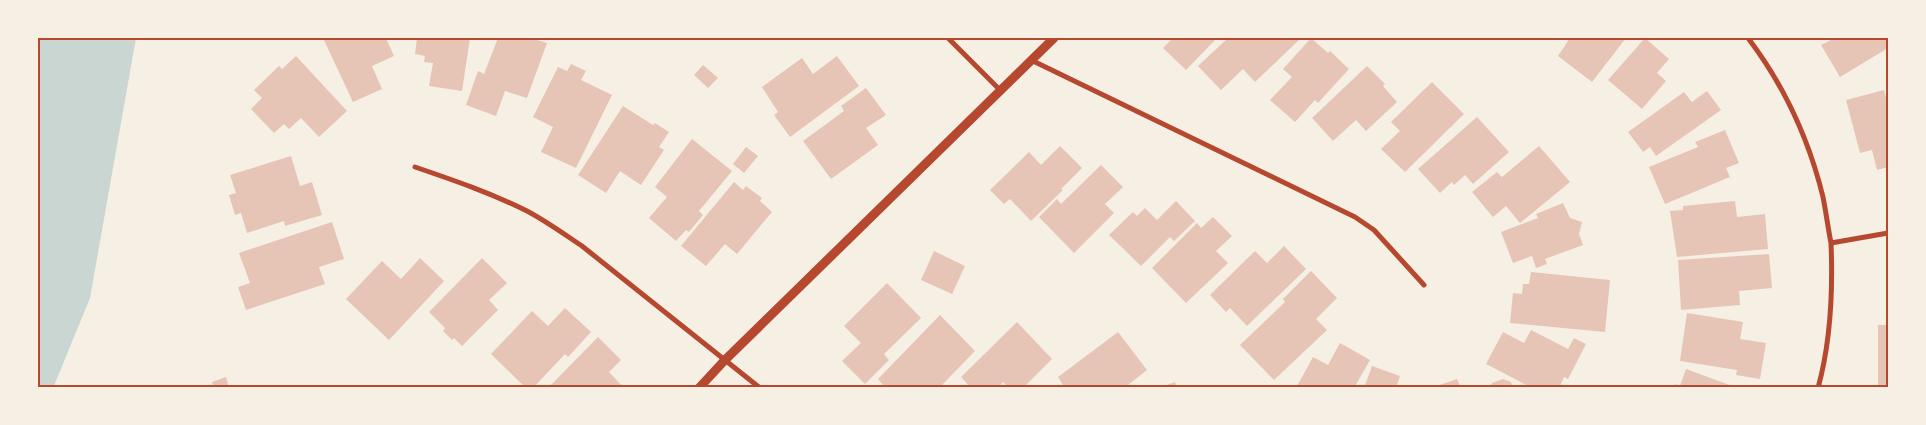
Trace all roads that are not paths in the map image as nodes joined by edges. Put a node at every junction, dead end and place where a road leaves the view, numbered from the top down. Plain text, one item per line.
1 (948, 38) edge
2 (1054, 38) edge
3 (1748, 38) edge
4 (1031, 60) junction
5 (1000, 90) junction
6 (415, 167) dead end
7 (1888, 233) edge
8 (1831, 243) junction
9 (1424, 285) dead end
10 (724, 361) junction
11 (699, 388) edge
12 (760, 388) edge
13 (1818, 388) edge

1 - 5 street
2 - 4 street
3 - 8 street
4 - 5 street
4 - 9 street
5 - 10 street
6 - 10 street
7 - 8 street
8 - 13 street
10 - 11 street
10 - 12 street

